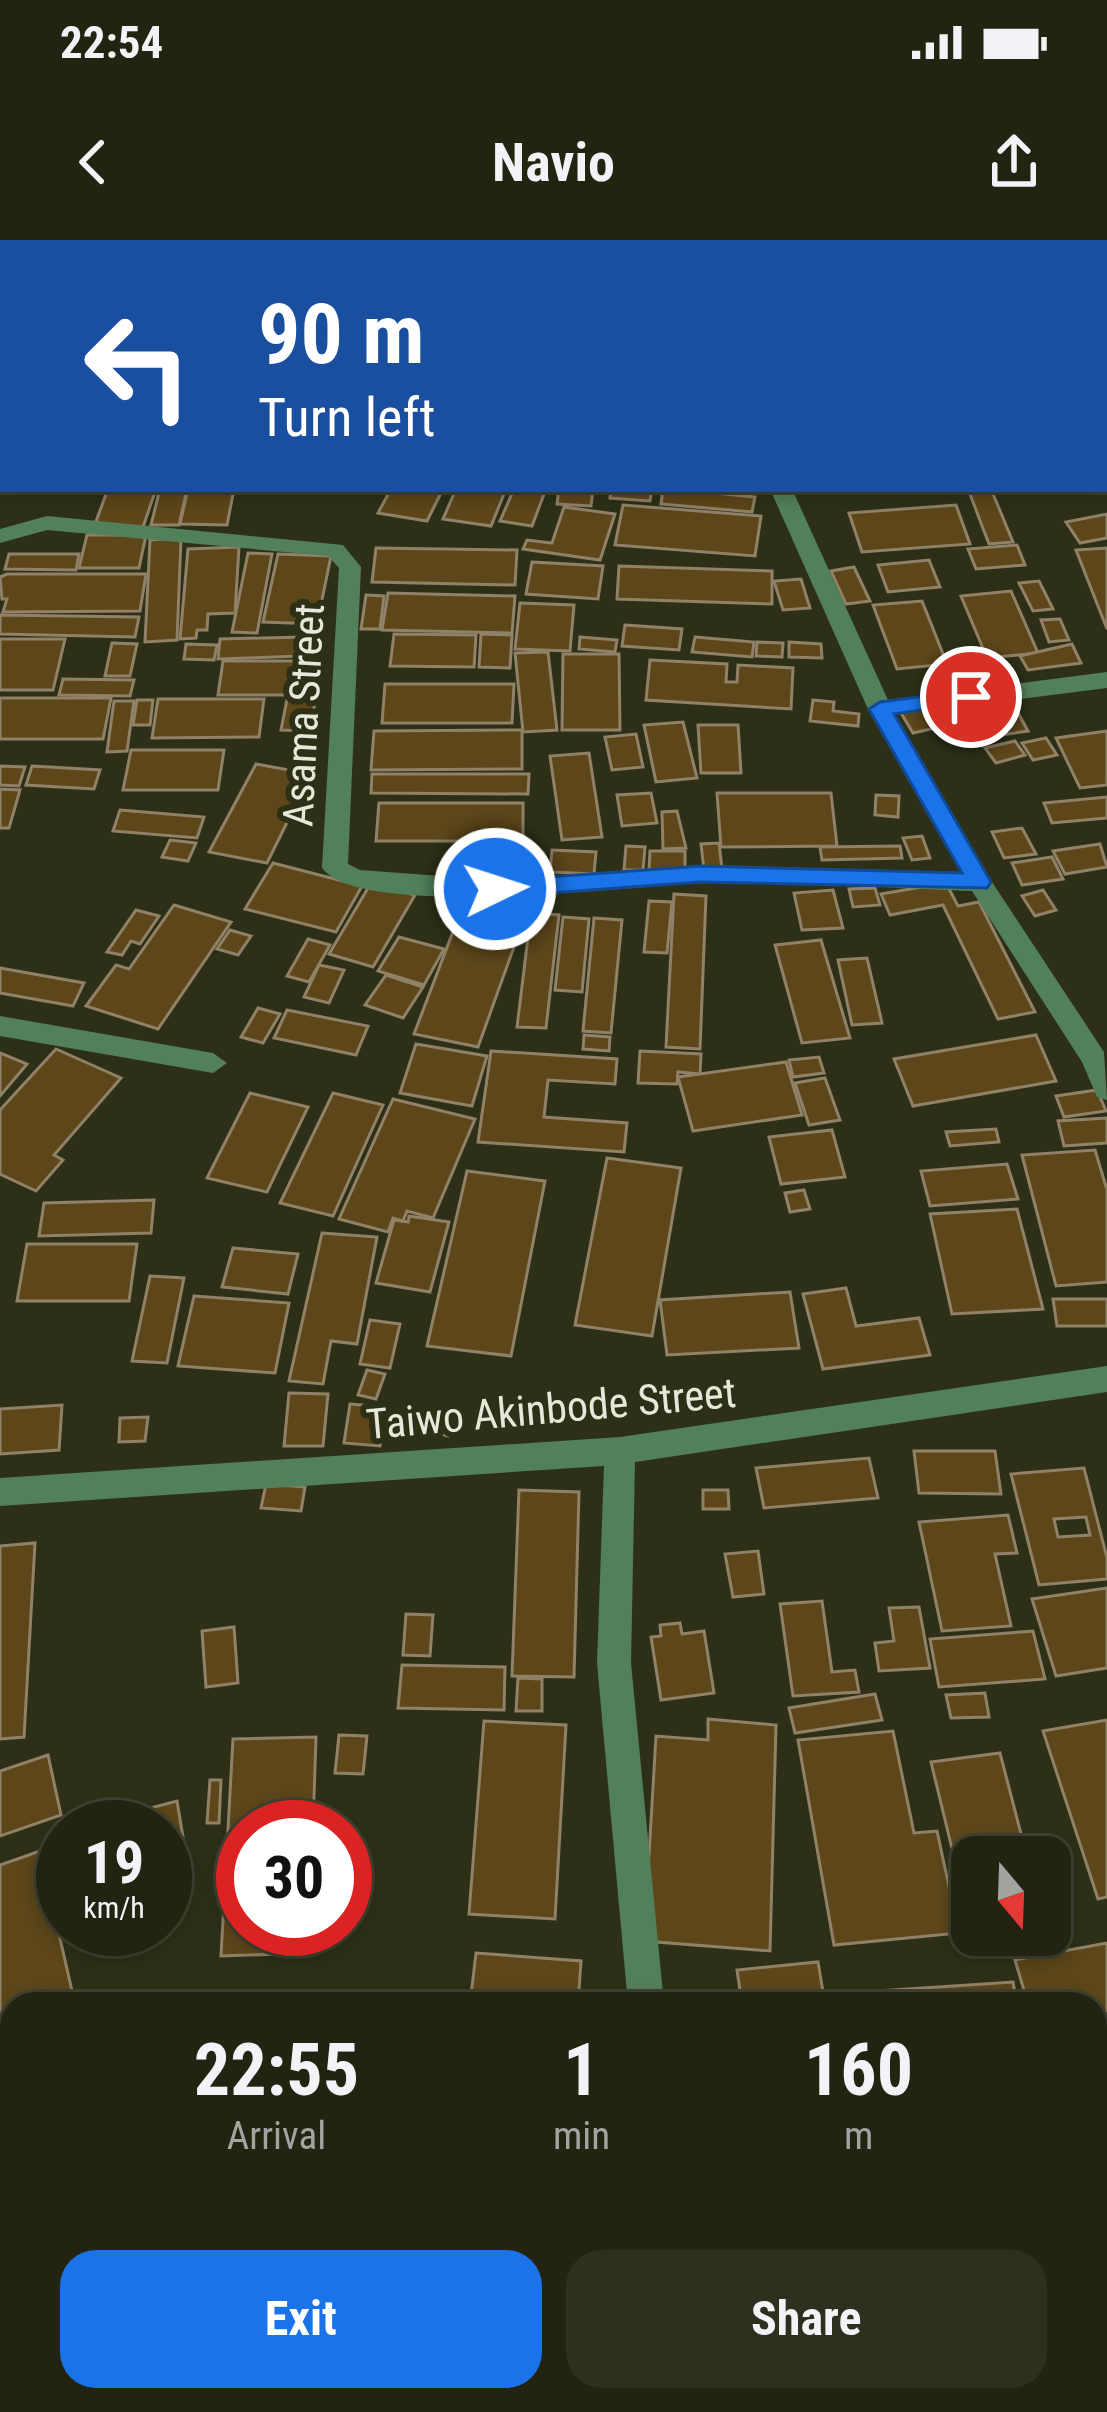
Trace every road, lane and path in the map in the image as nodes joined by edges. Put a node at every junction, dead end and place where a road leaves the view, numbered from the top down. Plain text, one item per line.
1 (782, 492) edge
2 (0, 536) edge
3 (1107, 680) edge
4 (880, 709) junction
5 (979, 882) junction
6 (0, 1026) edge
7 (213, 1063) dead end
8 (1107, 1088) edge
9 (1107, 1378) edge
10 (620, 1451) junction
11 (0, 1492) edge
12 (645, 1992) edge

1 - 4 street
2 - 5 street, Asama Street
3 - 4 street
4 - 5 street
5 - 8 street
6 - 7 street
9 - 10 street, Taiwo Akinbode Street
10 - 11 street, Taiwo Akinbode Street
10 - 12 street

